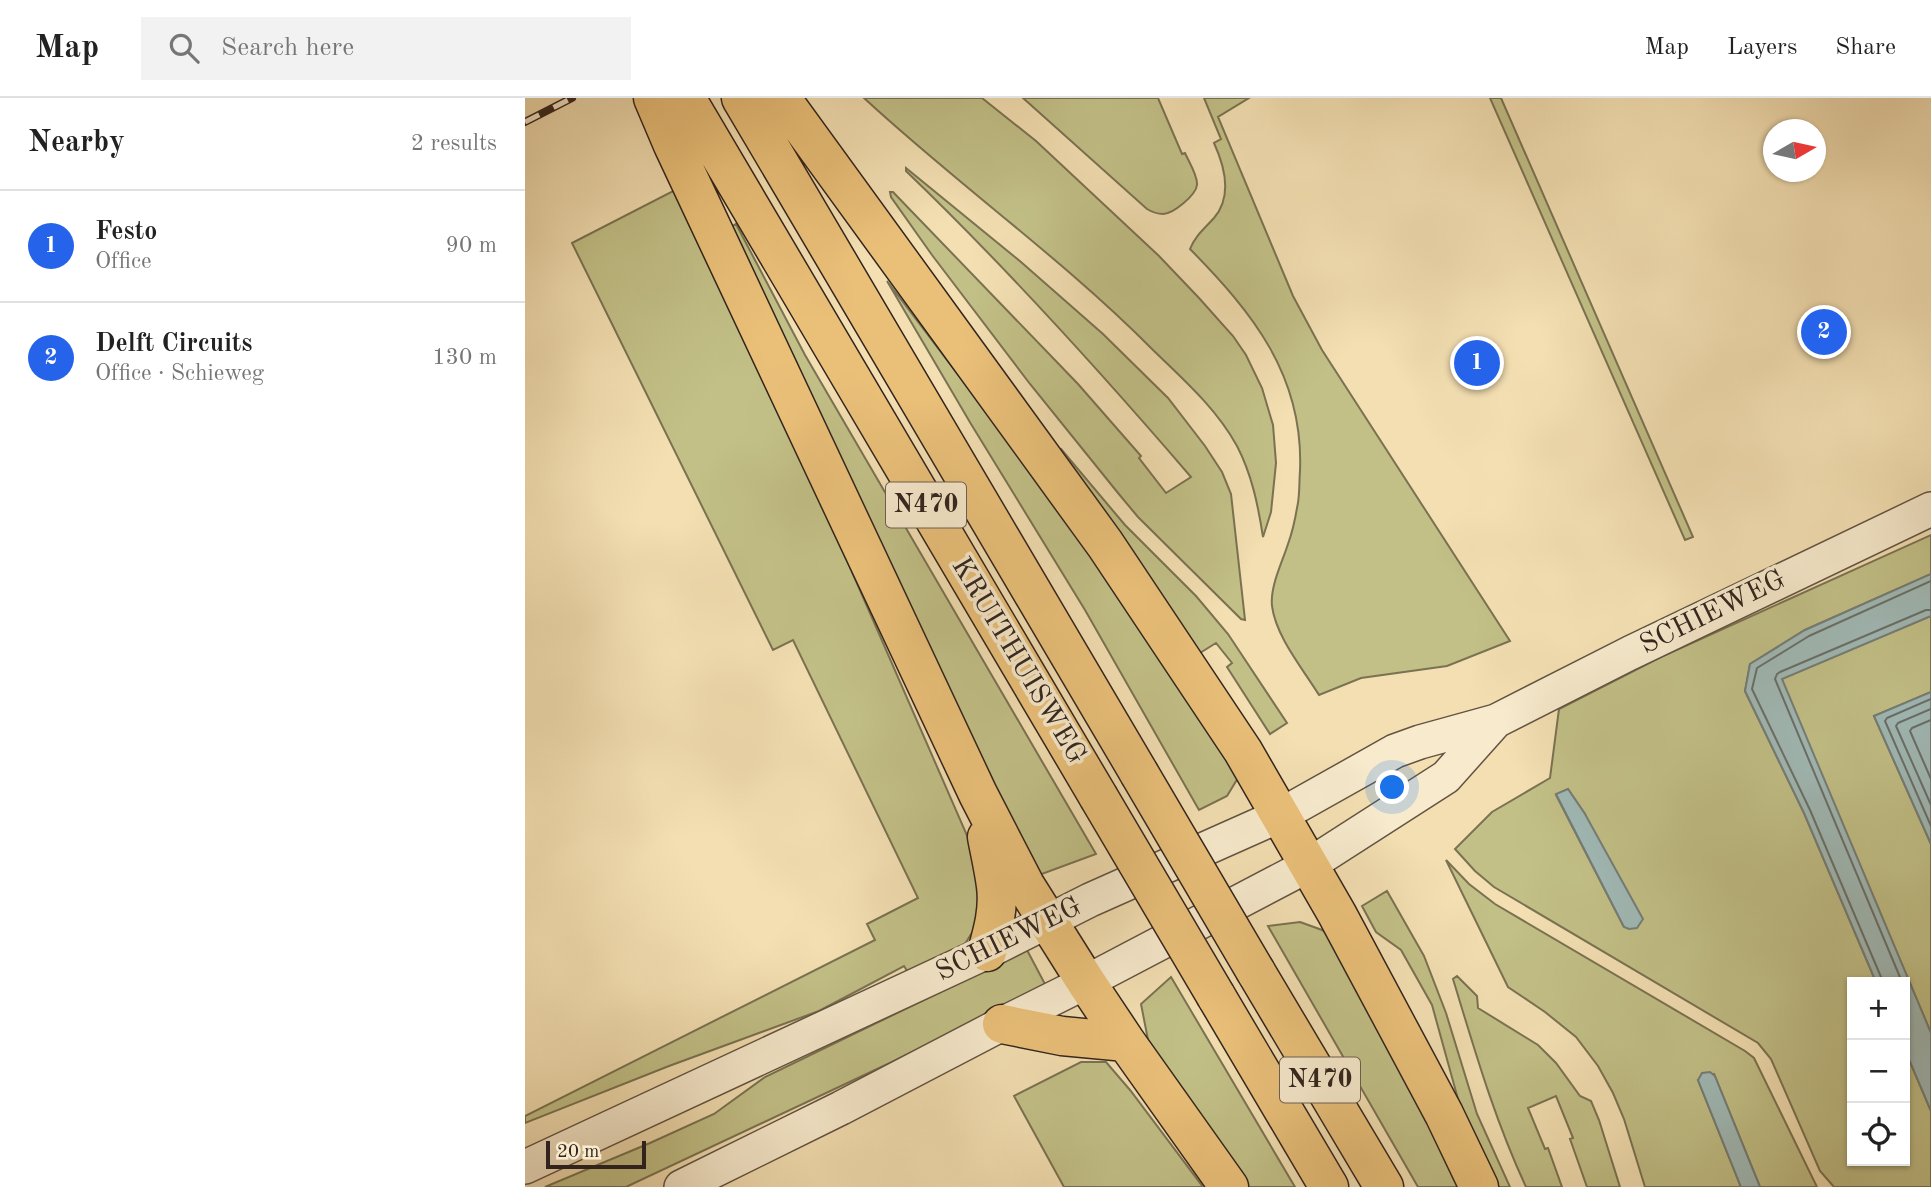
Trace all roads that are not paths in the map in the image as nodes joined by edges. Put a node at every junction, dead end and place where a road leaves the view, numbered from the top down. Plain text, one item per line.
1 (653, 98) edge
2 (686, 98) edge
3 (741, 98) edge
4 (781, 98) edge
5 (1931, 509) edge
6 (1496, 721) junction
7 (978, 794) junction
8 (1281, 815) junction
9 (1308, 865) junction
10 (1048, 920) junction
11 (987, 952) junction
12 (1086, 982) junction
13 (1002, 1024) junction
14 (1126, 1042) junction
15 (525, 1167) edge
16 (681, 1187) edge
17 (1229, 1187) edge
18 (1329, 1187) edge
19 (1384, 1187) edge
20 (1479, 1187) edge

1 - 7 highway, N470
2 - 18 highway, KRUITHUISWEG / N470, bridge
3 - 19 highway, KRUITHUISWEG / N470, bridge
4 - 8 highway
5 - 6 street, SCHIEWEG
6 - 8 street, SCHIEWEG
6 - 9 street, SCHIEWEG
7 - 10 highway, N470
7 - 11 highway, N470
8 - 9 highway
8 - 10 street, SCHIEWEG
9 - 12 street, SCHIEWEG
9 - 20 highway
10 - 11 street, SCHIEWEG
10 - 12 highway, N470
11 - 15 street, SCHIEWEG
12 - 13 street, SCHIEWEG
12 - 14 highway, N470
13 - 14 highway
13 - 16 street, SCHIEWEG
14 - 17 highway, N470

